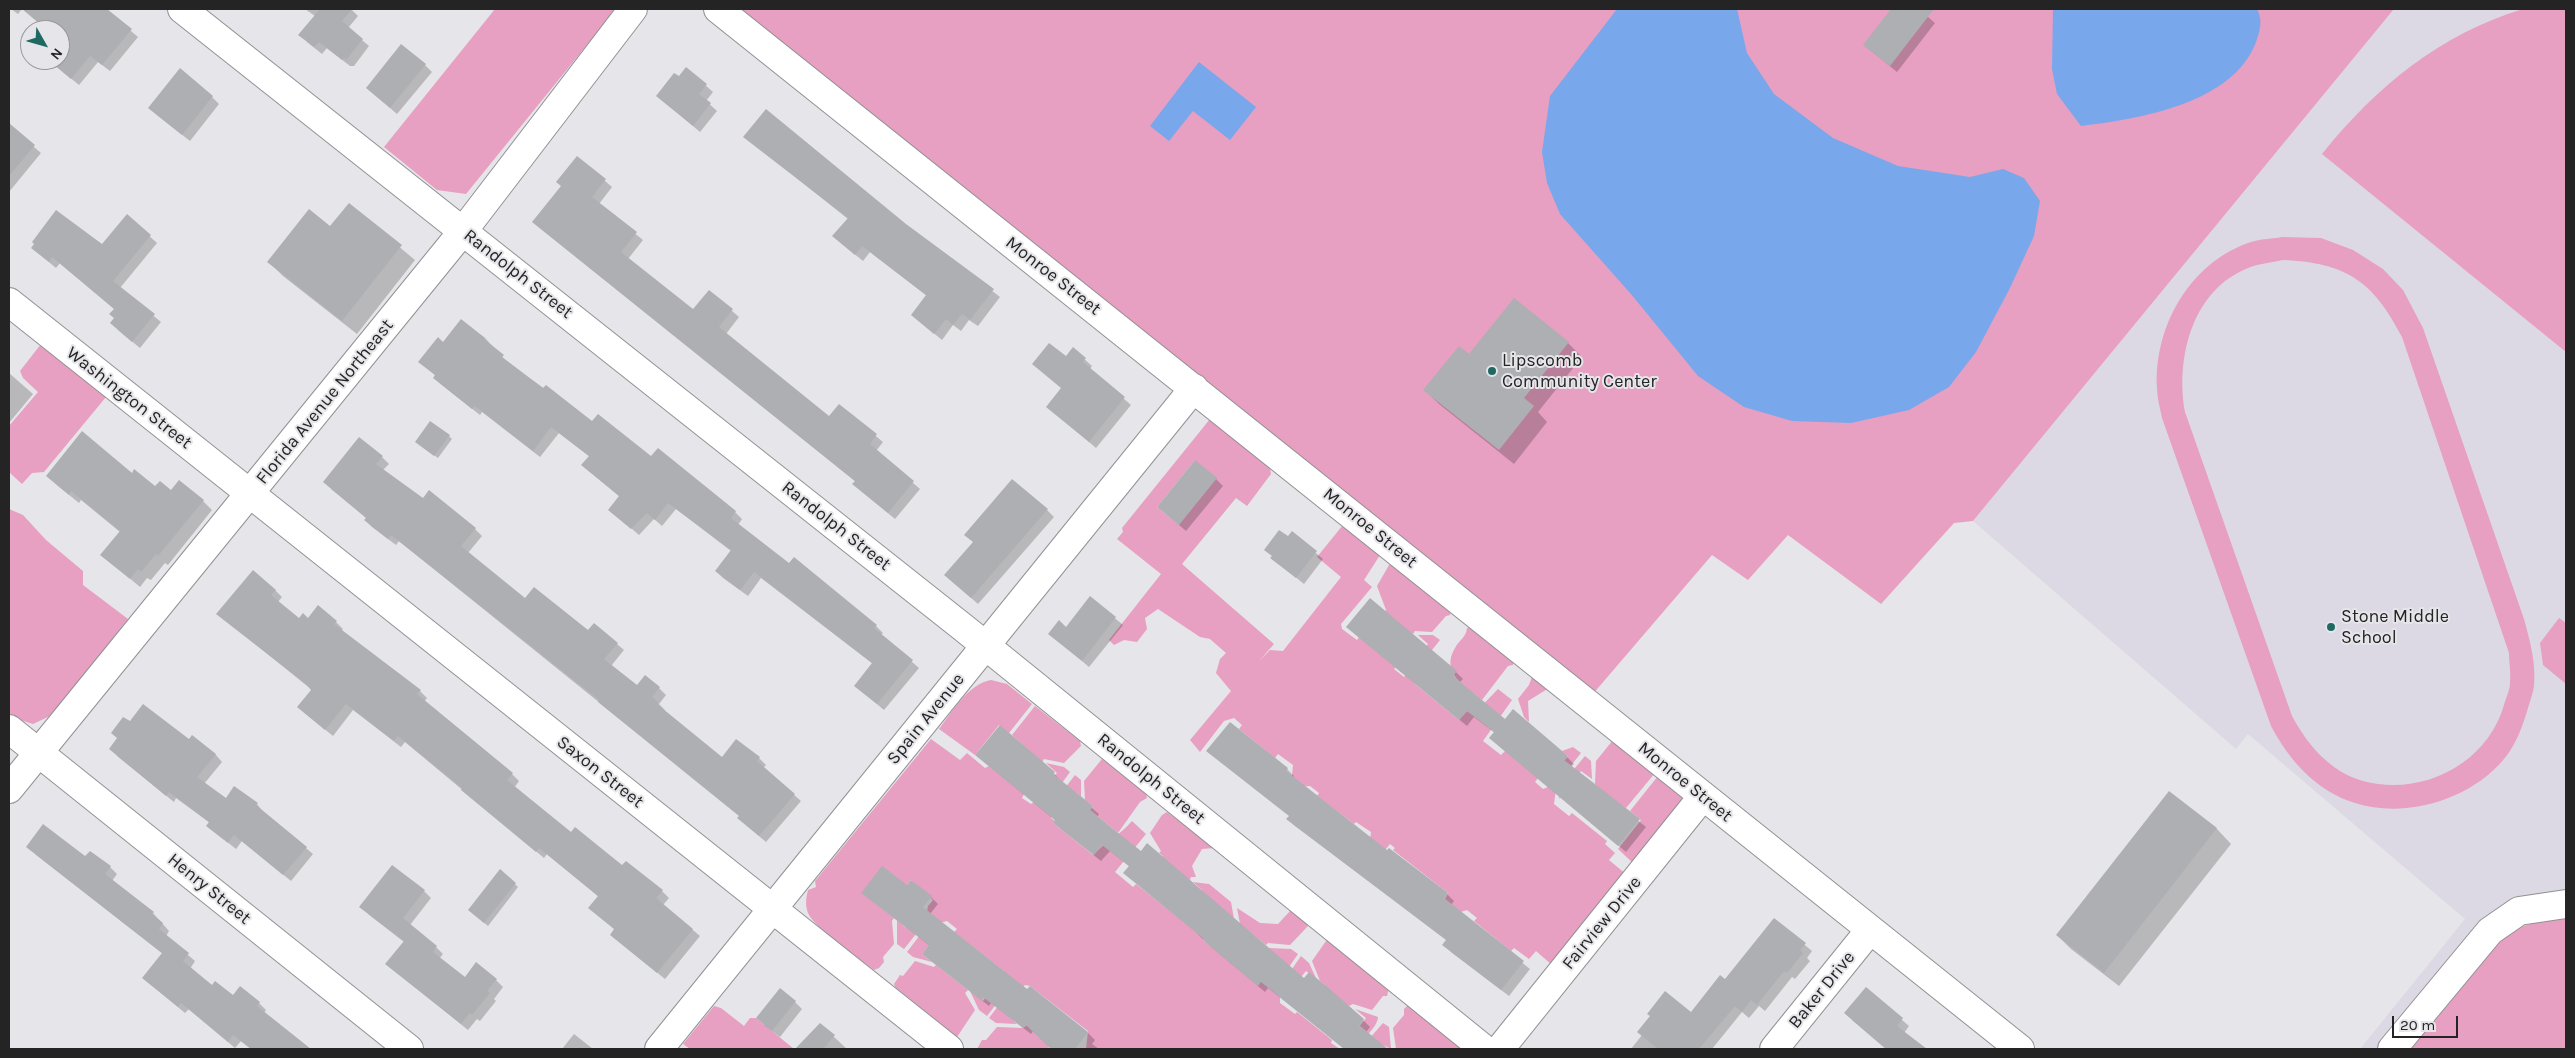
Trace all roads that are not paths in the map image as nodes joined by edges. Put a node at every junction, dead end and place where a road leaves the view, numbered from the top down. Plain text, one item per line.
1 (182, 9) edge
2 (633, 9) edge
3 (718, 9) edge
4 (463, 231) junction
5 (9, 302) edge
6 (1194, 388) junction
7 (250, 494) junction
8 (986, 645) junction
9 (9, 729) edge
10 (38, 752) junction
11 (9, 789) edge
12 (1703, 796) junction
13 (2566, 904) edge
14 (772, 909) junction
15 (1870, 930) junction
16 (409, 1049) edge
17 (659, 1049) edge
18 (949, 1049) edge
19 (1484, 1049) edge
20 (1500, 1049) edge
21 (1774, 1049) edge
22 (2020, 1049) edge
23 (2392, 1049) edge

1 - 4 street, Randolph Street
2 - 4 street, Florida Avenue Northeast
3 - 6 street, Monroe Street
4 - 7 street, Florida Avenue Northeast
4 - 8 street, Randolph Street
5 - 7 street, Washington Street
6 - 8 street, Spain Avenue
6 - 12 street, Monroe Street
7 - 10 street, Florida Avenue Northeast
7 - 14 street, Saxon Street
8 - 14 street, Spain Avenue
8 - 19 street, Randolph Street
9 - 10 street, Henry Street
10 - 11 street, Florida Avenue Northeast
10 - 16 street, Henry Street
12 - 15 street, Monroe Street
12 - 20 street, Fairview Drive
13 - 23 street
14 - 17 street, Spain Avenue
14 - 18 street, Saxon Street
15 - 21 street, Baker Drive
15 - 22 street, Monroe Street

